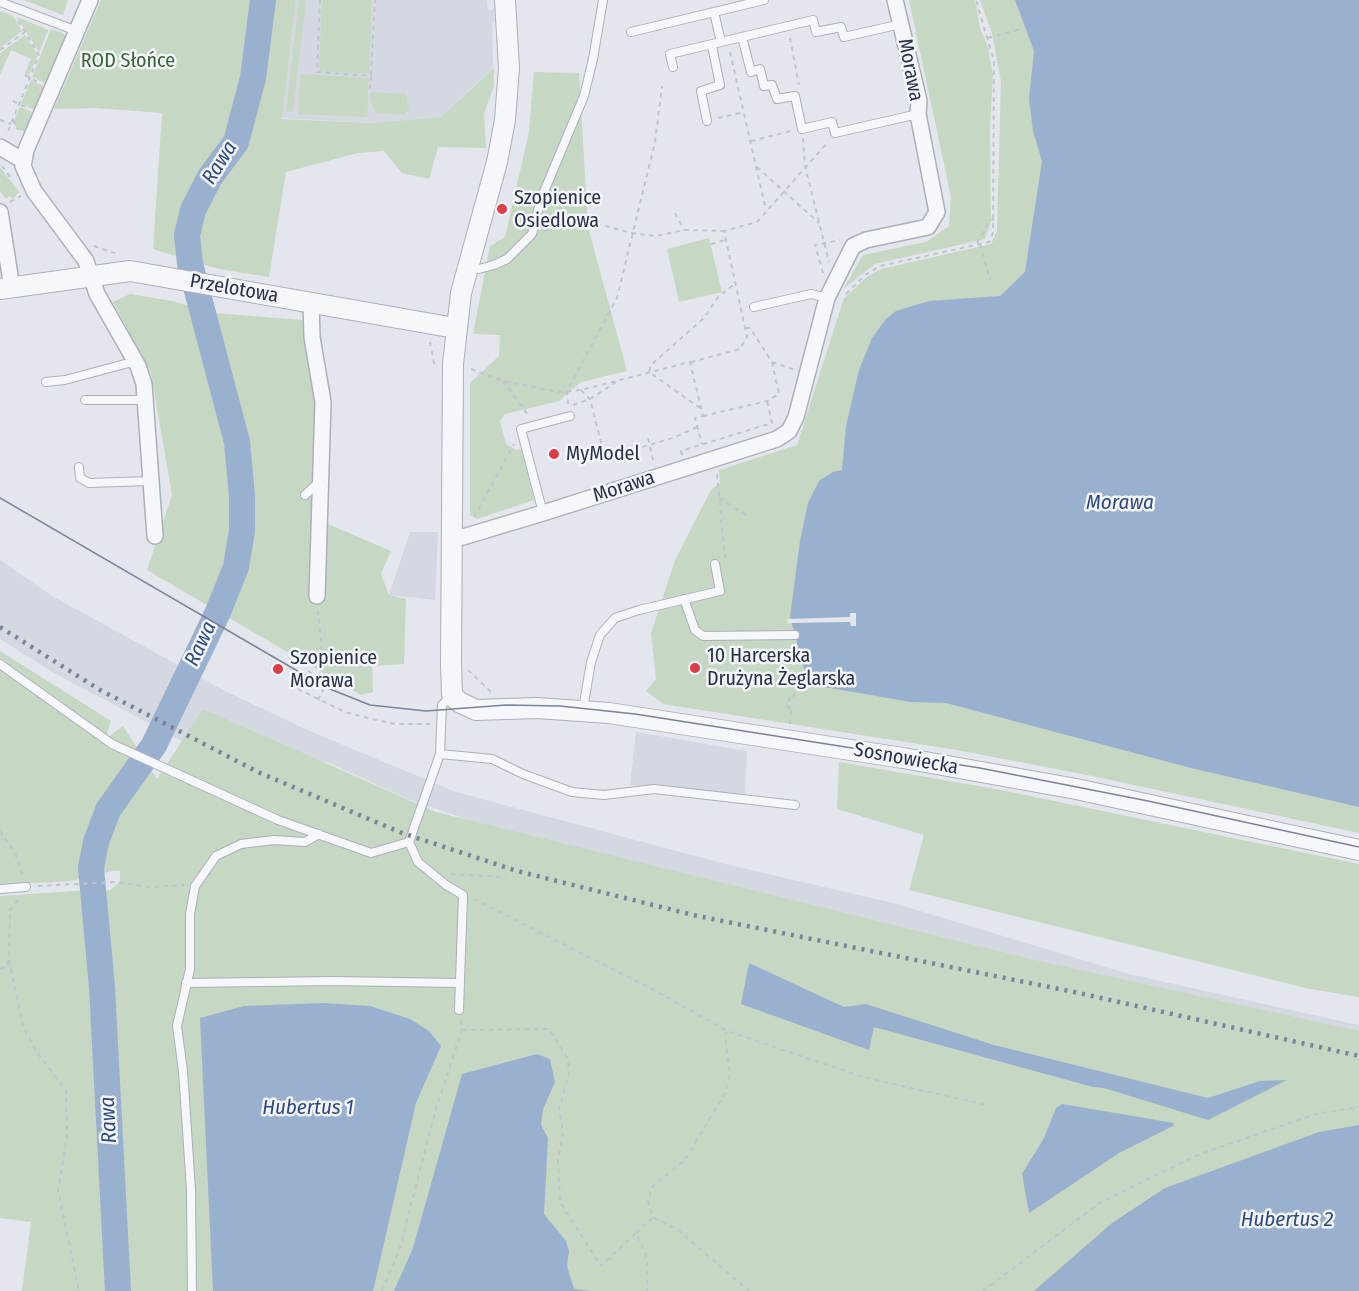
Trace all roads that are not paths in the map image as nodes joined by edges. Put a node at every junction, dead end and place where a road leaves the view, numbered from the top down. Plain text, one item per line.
1 (90, 0) edge
2 (505, 0) edge
3 (603, 0) edge
4 (764, 0) edge
5 (895, 0) edge
6 (0, 2) edge
7 (714, 12) junction
8 (900, 24) junction
9 (78, 32) junction
10 (631, 33) dead end
11 (742, 38) junction
12 (724, 41) junction
13 (712, 46) junction
14 (673, 67) dead end
15 (918, 114) junction
16 (706, 121) road end
17 (1, 147) edge
18 (22, 160) junction
19 (2, 206) edge
20 (468, 267) junction
21 (91, 275) junction
22 (6, 289) edge
23 (827, 298) junction
24 (311, 303) junction
25 (754, 307) dead end
26 (455, 328) junction
27 (136, 361) junction
28 (46, 382) dead end
29 (85, 400) dead end
30 (145, 400) junction
31 (570, 416) road end
32 (79, 467) dead end
33 (322, 479) junction
34 (151, 481) junction
35 (305, 495) dead end
36 (543, 513) junction
37 (155, 536) dead end
38 (452, 538) junction
39 (715, 564) dead end
40 (317, 596) road end
41 (684, 599) junction
42 (795, 635) dead end
43 (0, 664) edge
44 (452, 694) junction
45 (583, 711) junction
46 (441, 754) junction
47 (795, 805) dead end
48 (319, 834) junction
49 (409, 842) junction
50 (1359, 850) edge
51 (26, 887) road end
52 (0, 889) edge
53 (186, 983) junction
54 (459, 983) junction
55 (459, 1010) road end
56 (192, 1291) edge

1 - 9 street
2 - 20 street
3 - 20 lane
4 - 7 lane
5 - 8 street, Morawa
6 - 9 lane
7 - 10 lane
7 - 12 lane
8 - 11 lane
8 - 15 street, Morawa
9 - 18 street
11 - 12 lane
11 - 15 lane
12 - 13 lane
13 - 14 lane
13 - 16 lane
15 - 23 street, Morawa
17 - 18 street
18 - 21 street
19 - 22 street, Przelotowa
20 - 26 street
21 - 22 street, Przelotowa
21 - 24 street, Przelotowa
21 - 27 street
23 - 25 lane
23 - 36 street, Morawa
24 - 26 street, Przelotowa
24 - 33 street
26 - 38 street
27 - 28 lane
27 - 30 street
29 - 30 lane
30 - 34 street
31 - 36 lane
32 - 34 lane
33 - 35 lane
33 - 40 street
34 - 37 street
36 - 38 street, Morawa
38 - 44 street
39 - 41 lane
41 - 42 lane
41 - 45 lane
43 - 48 lane
44 - 45 street, Sosnowiecka
44 - 46 lane
45 - 50 street, Sosnowiecka
46 - 47 lane
46 - 49 lane
48 - 49 lane
48 - 53 lane
49 - 54 lane
51 - 52 lane
53 - 54 lane
53 - 56 lane
54 - 55 lane

